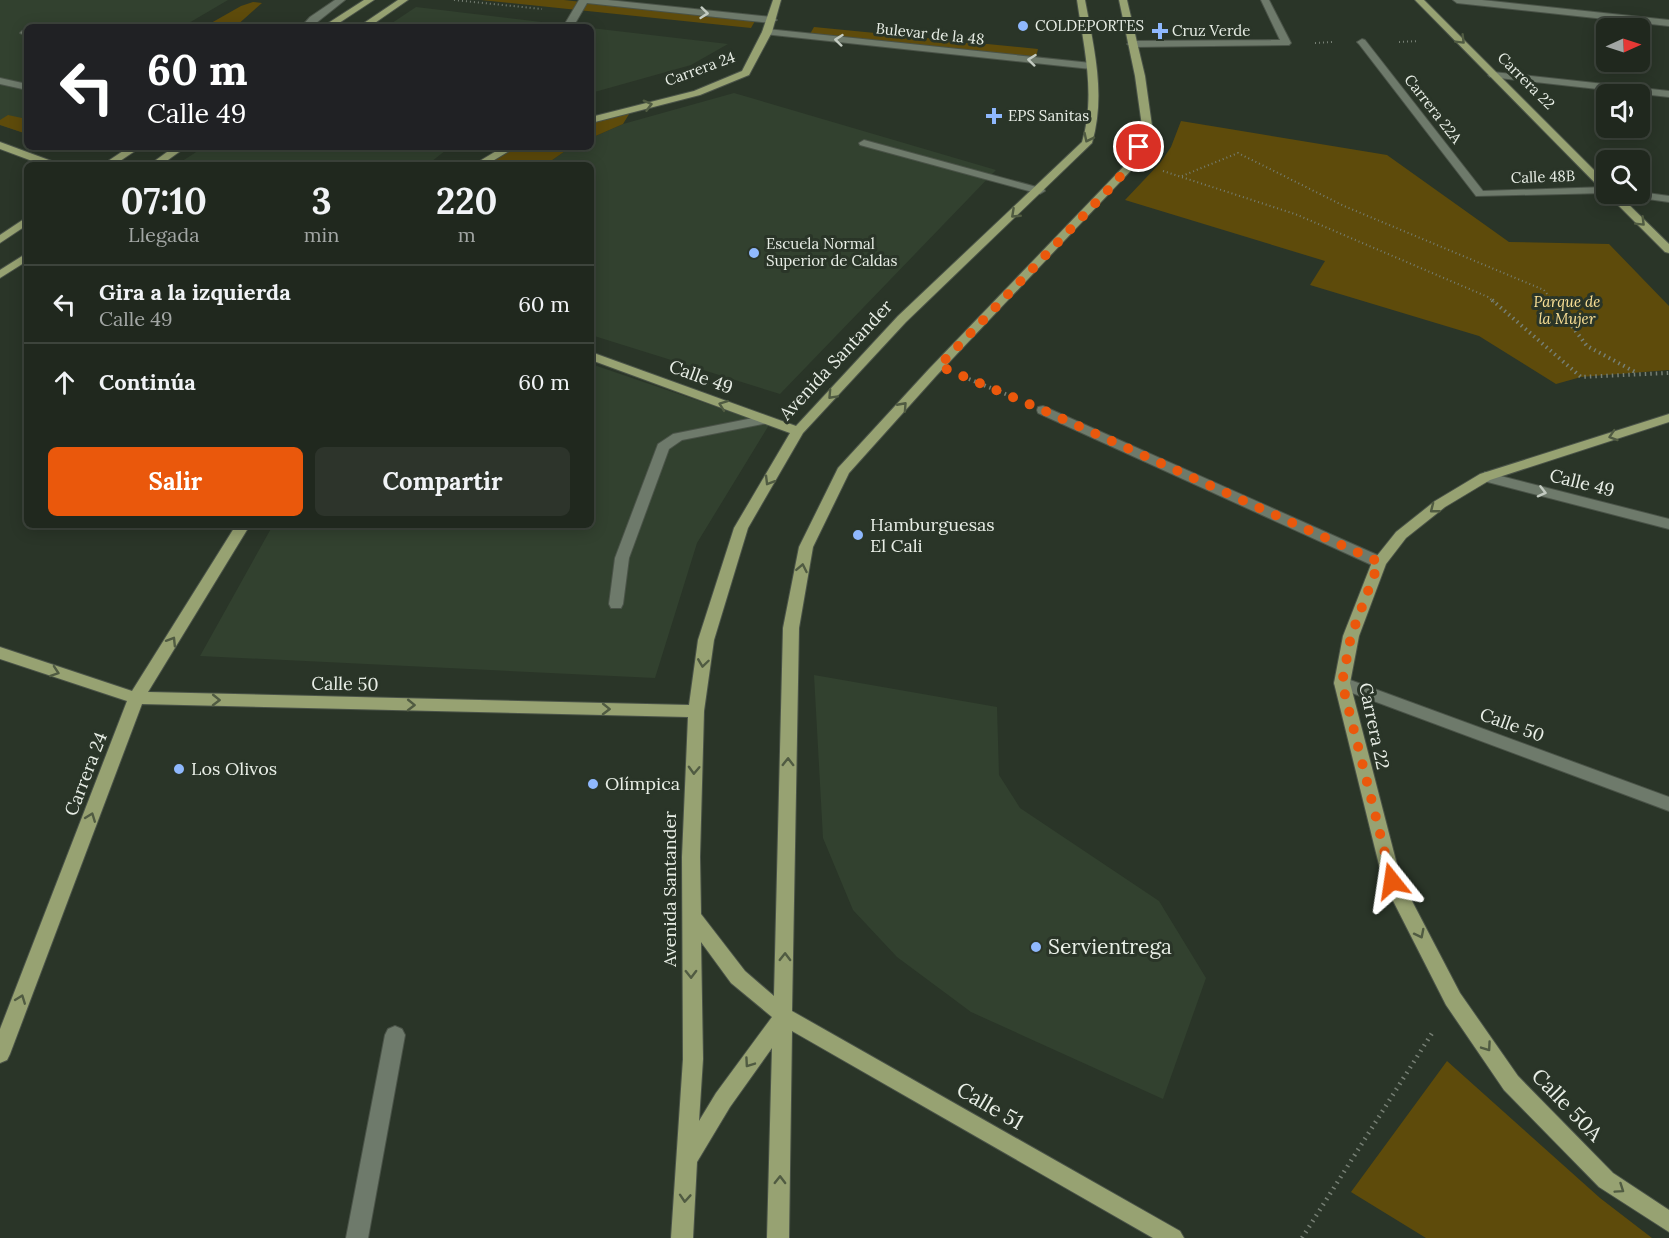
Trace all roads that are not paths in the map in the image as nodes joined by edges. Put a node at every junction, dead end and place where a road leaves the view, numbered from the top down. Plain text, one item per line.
1 (341, 0) edge
2 (370, 0) edge
3 (404, 0) edge
4 (584, 0) edge
5 (777, 0) edge
6 (1081, 0) edge
7 (1123, 0) edge
8 (1265, 0) edge
9 (1419, 0) edge
10 (1457, 0) edge
11 (772, 20) junction
12 (1669, 23) edge
13 (309, 24) edge
14 (332, 24) edge
15 (368, 24) edge
16 (570, 24) edge
17 (767, 32) junction
18 (1362, 42) dead end
19 (1132, 44) junction
20 (1091, 66) junction
21 (1493, 75) junction
22 (0, 81) edge
23 (24, 86) edge
24 (1669, 94) edge
25 (594, 119) edge
26 (864, 143) dead end
27 (0, 145) edge
28 (131, 150) edge
29 (177, 150) edge
30 (506, 150) edge
31 (45, 162) edge
32 (112, 162) edge
33 (159, 162) edge
34 (484, 162) edge
35 (1596, 179) edge
36 (1596, 189) edge
37 (1040, 190) junction
38 (1480, 194) joint
39 (1650, 196) edge
40 (1669, 199) edge
41 (1622, 204) edge
42 (24, 222) edge
43 (0, 240) edge
44 (1669, 250) edge
45 (24, 257) edge
46 (0, 275) edge
47 (594, 357) edge
48 (1043, 410) road end
49 (1669, 418) edge
50 (763, 420) junction
51 (798, 431) junction
52 (1485, 477) junction
53 (1669, 524) edge
54 (241, 528) edge
55 (1379, 562) junction
56 (616, 604) dead end
57 (0, 653) edge
58 (1342, 683) junction
59 (136, 698) junction
60 (696, 711) junction
61 (1669, 804) edge
62 (691, 915) junction
63 (1453, 999) joint
64 (784, 1016) junction
65 (395, 1035) dead end
66 (0, 1054) edge
67 (688, 1158) junction
68 (1669, 1222) edge
69 (357, 1238) edge
70 (682, 1238) edge
71 (778, 1238) edge
72 (1173, 1238) edge

1 - 13 street
2 - 14 main road
3 - 15 main road
4 -> 11 street
4 - 16 street
5 - 11 main road, Carrera 24
6 - 20 main road, Avenida Santander
7 - 19 main road
8 - 19 street
9 -> 21 main road, Carrera 22
10 - 12 street
11 - 17 main road, Carrera 24
20 -> 17 street, Bulevar de la 48
25 -> 17 main road, Carrera 24
18 - 38 street, Carrera 22A
64 -> 19 main road
20 -> 37 main road, Avenida Santander
21 - 24 street
21 - 35 main road, Carrera 22
22 - 23 street
26 - 37 street
27 - 31 main road
28 - 32 main road
29 - 33 main road
30 - 34 main road
36 - 38 street, Calle 48B
37 -> 51 main road, Avenida Santander
39 - 40 street
41 -> 44 main road
42 - 43 main road
45 - 46 main road
50 -> 47 main road, Calle 49
48 - 55 street
49 -> 52 main road, Carrera 22
50 - 51 main road, Calle 49
50 - 56 street
51 -> 60 main road, Avenida Santander
52 -> 53 street, Calle 49
52 -> 55 main road, Carrera 22
59 -> 54 main road, Carrera 24
55 - 58 main road, Carrera 22
57 -> 59 main road, Calle 50
58 - 61 street, Calle 50
58 -> 63 main road, Carrera 22
59 -> 60 main road, Calle 50
66 -> 59 main road, Carrera 24
60 -> 62 main road, Avenida Santander
62 - 64 main road, Calle 51
62 -> 67 main road, Avenida Santander
63 -> 68 main road, Calle 50A
64 -> 67 main road
71 -> 64 main road
64 - 72 main road, Calle 51
65 - 69 street
67 -> 70 main road, Avenida Santander

